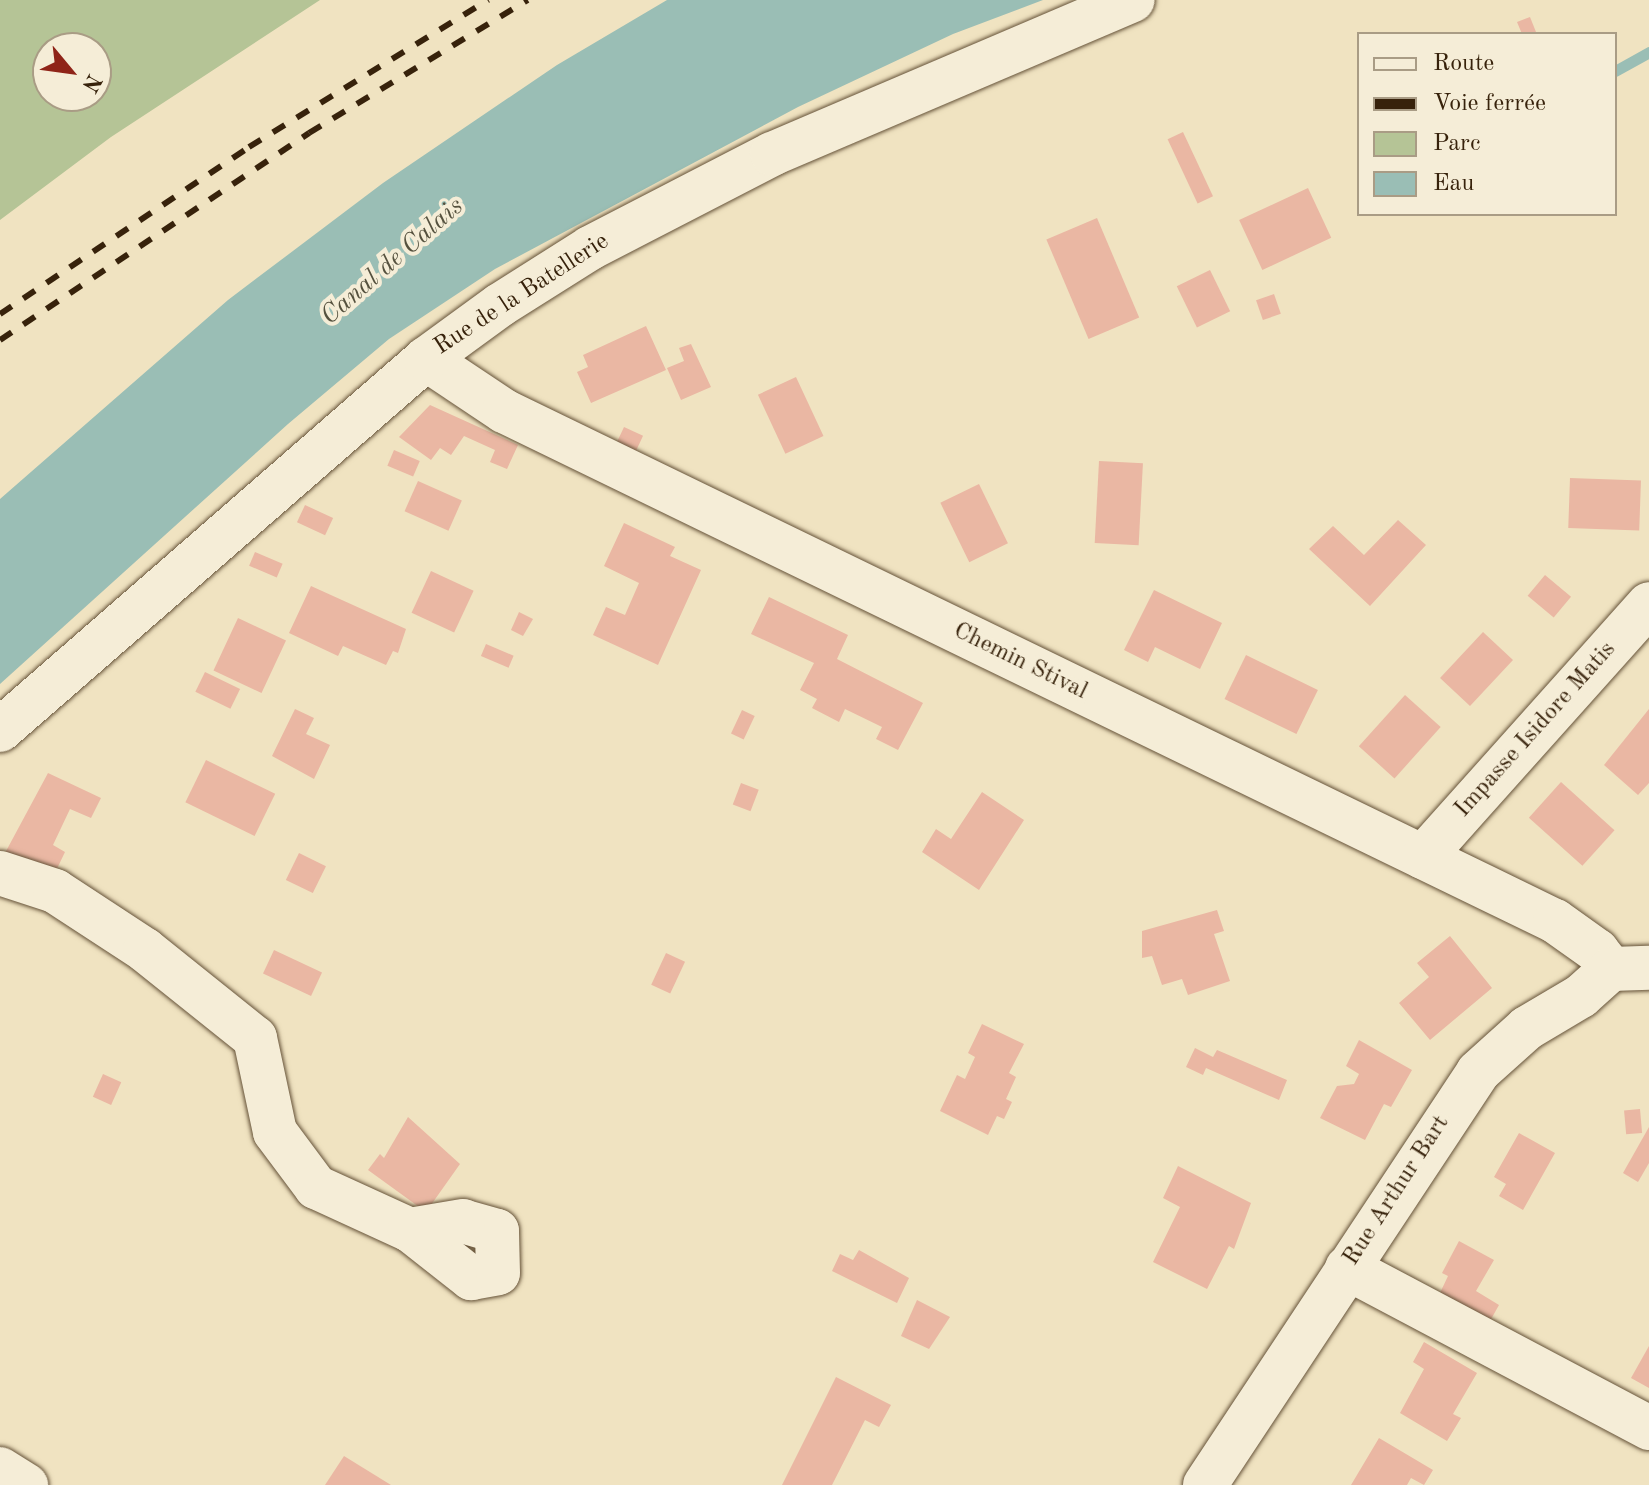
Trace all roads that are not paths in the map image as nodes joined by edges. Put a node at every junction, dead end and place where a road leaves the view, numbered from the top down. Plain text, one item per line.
1 (1133, 0) edge
2 (426, 359) junction
3 (1649, 604) edge
4 (0, 730) edge
5 (1423, 857) junction
6 (0, 873) edge
7 (1630, 968) edge
8 (410, 1230) dead end
9 (1347, 1268) junction
10 (1649, 1428) edge
11 (0, 1469) edge
12 (26, 1485) edge
13 (1205, 1485) edge

1 - 2 street, Rue de la Batellerie
2 - 4 street, Rue de la Batellerie
2 - 5 street, Chemin Stival
3 - 5 street, Impasse Isidore Matis
5 - 7 street, Chemin Stival
6 - 8 street
7 - 9 street, Rue Arthur Bart
9 - 10 street
9 - 13 street, Rue Arthur Bart
11 - 12 street

